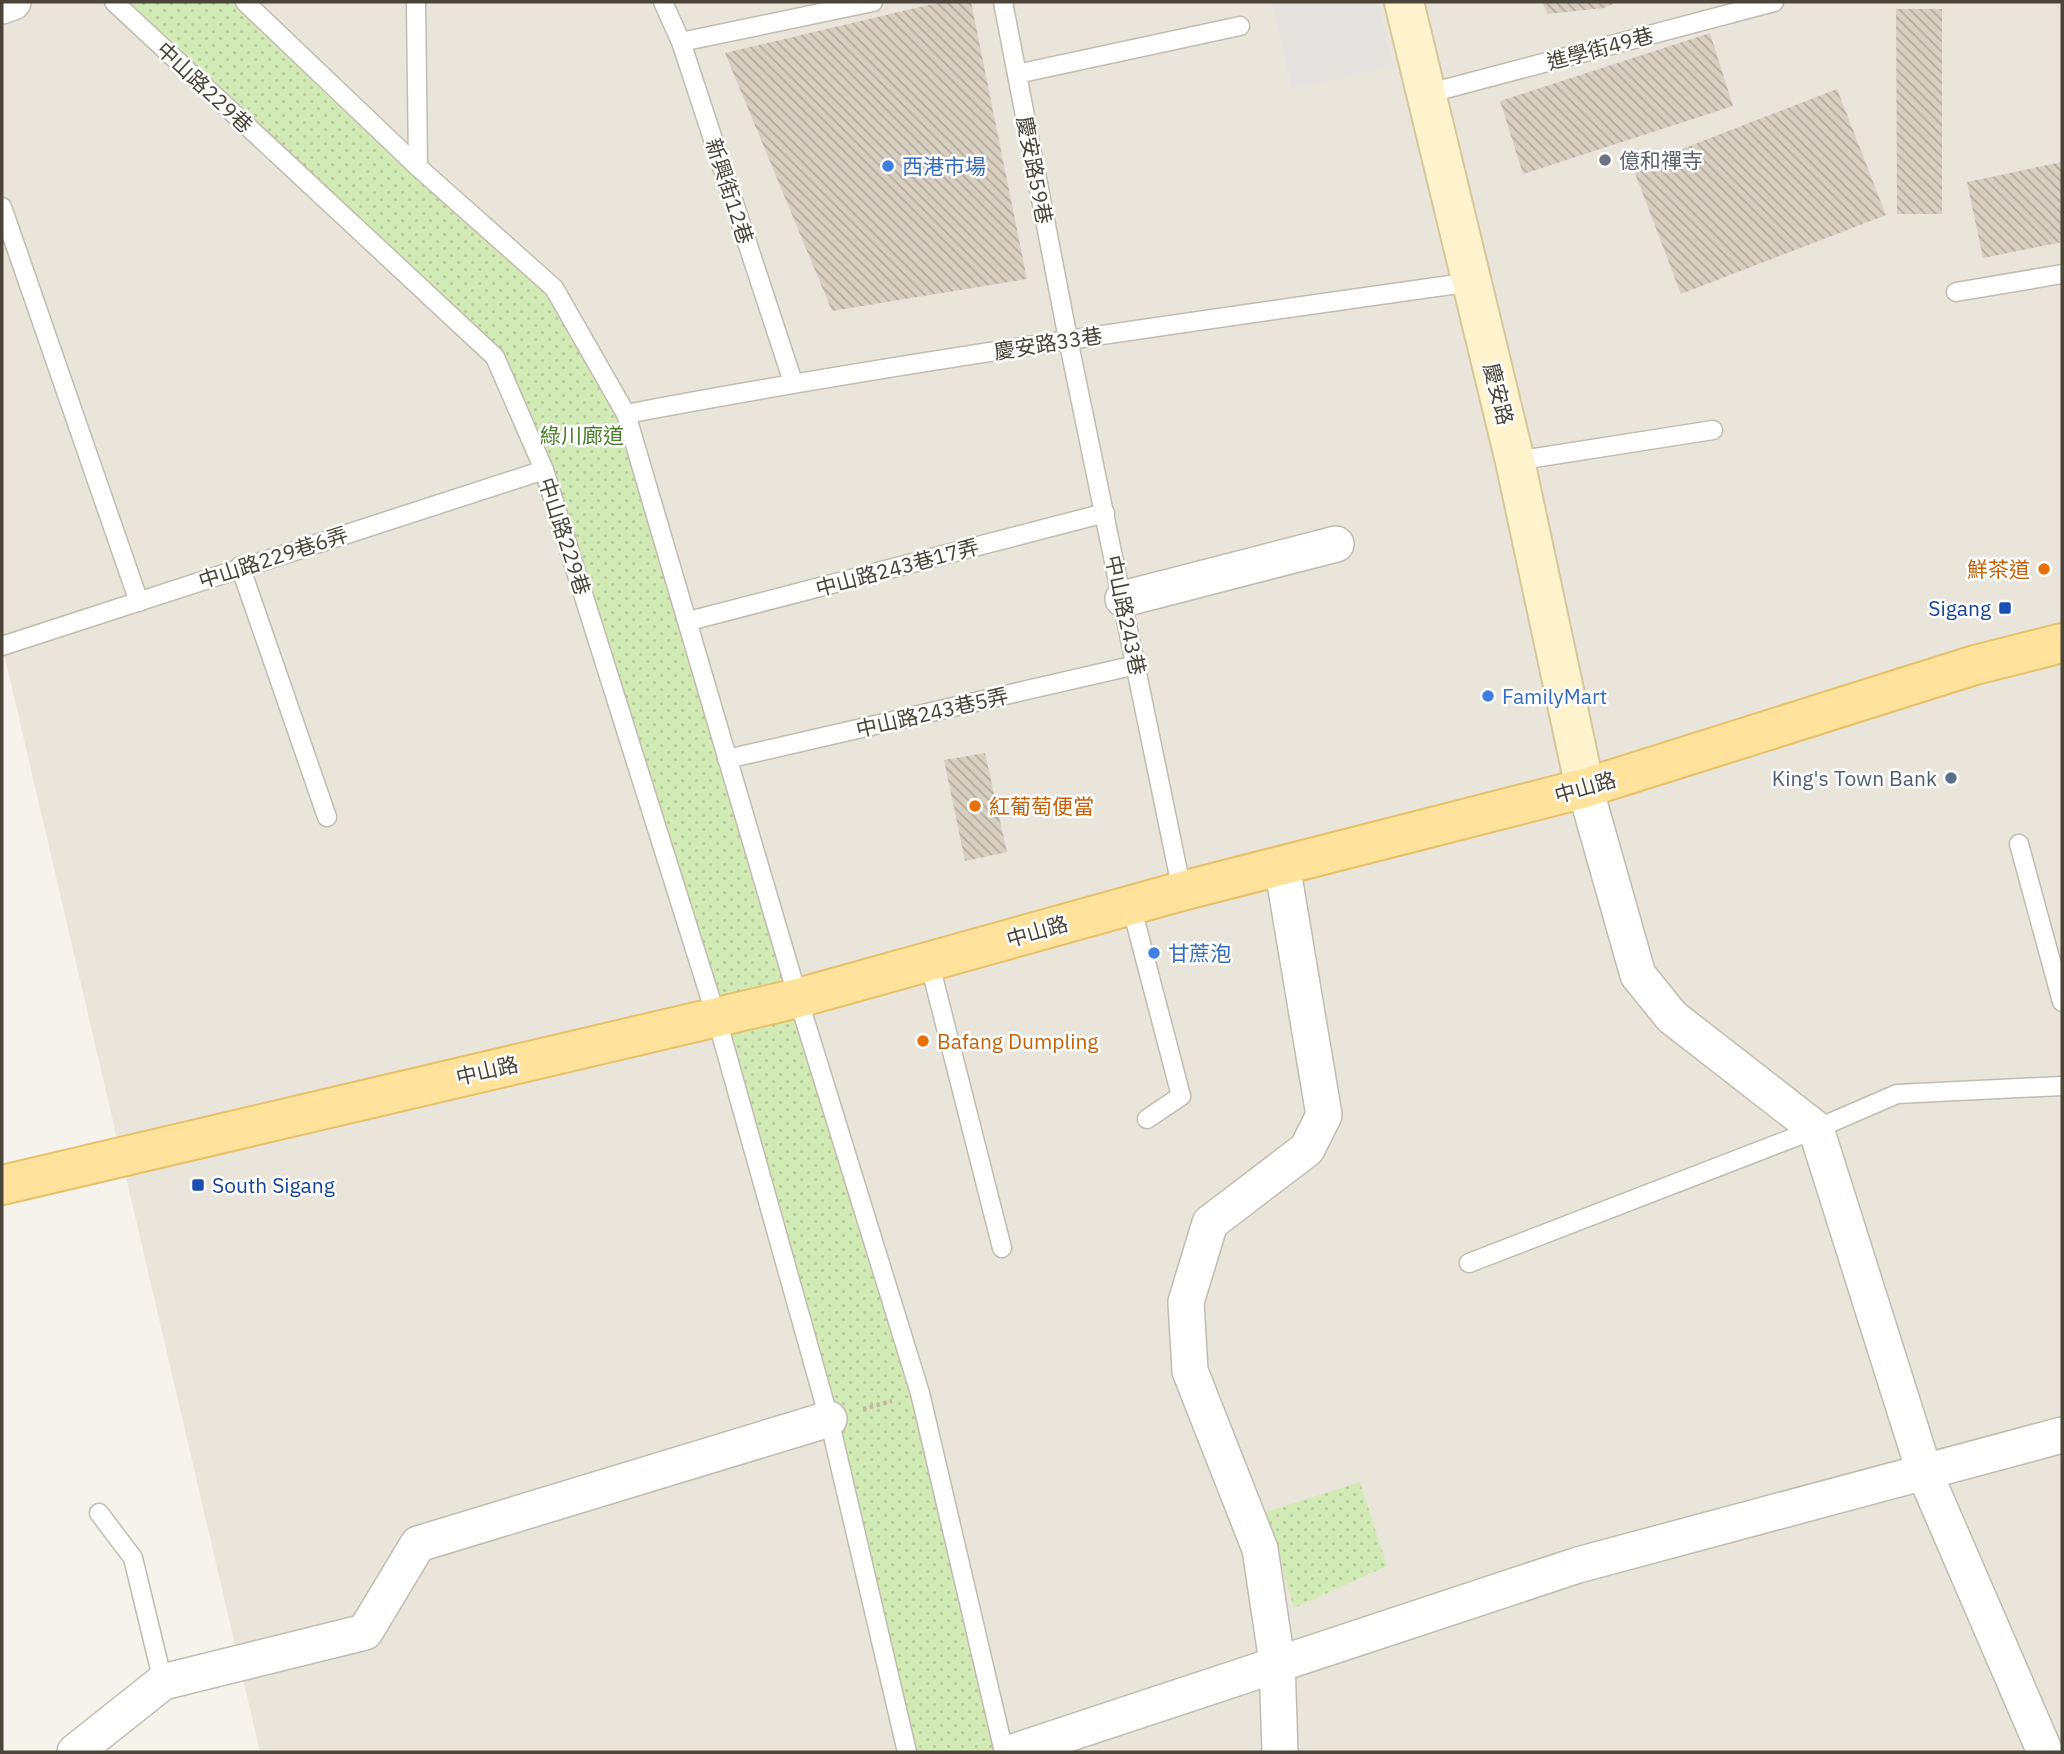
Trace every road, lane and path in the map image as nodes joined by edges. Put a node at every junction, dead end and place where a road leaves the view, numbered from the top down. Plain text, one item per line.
1 (13, 2) edge
2 (114, 2) edge
3 (245, 2) edge
4 (416, 2) edge
5 (663, 2) edge
6 (873, 2) edge
7 (1003, 2) edge
8 (1404, 2) edge
9 (1774, 2) edge
10 (2, 6) edge
11 (1240, 26) dead end
12 (681, 42) junction
13 (1017, 74) junction
14 (1426, 94) junction
15 (418, 167) junction
16 (2, 207) edge
17 (2062, 274) edge
18 (1472, 282) junction
19 (1956, 292) dead end
20 (1068, 339) junction
21 (793, 382) junction
22 (626, 414) junction
23 (1713, 430) dead end
24 (1516, 461) junction
25 (544, 470) junction
26 (1105, 513) junction
27 (1336, 544) dead end
28 (240, 566) junction
29 (1123, 598) junction
30 (139, 602) junction
31 (689, 621) junction
32 (2062, 643) edge
33 (2, 646) edge
34 (1136, 665) junction
35 (727, 759) junction
36 (1585, 788) junction
37 (327, 817) dead end
38 (2020, 844) dead end
39 (1282, 865) junction
40 (1182, 891) junction
41 (1131, 905) junction
42 (929, 961) junction
43 (798, 998) junction
44 (2062, 1002) edge
45 (716, 1016) junction
46 (2062, 1086) edge
47 (1147, 1119) dead end
48 (1816, 1129) junction
49 (2, 1185) edge
50 (1002, 1248) dead end
51 (1469, 1263) dead end
52 (920, 1393) junction
53 (829, 1419) junction
54 (2062, 1435) edge
55 (1925, 1474) junction
56 (99, 1513) dead end
57 (1278, 1662) junction
58 (163, 1682) junction
59 (75, 1752) edge
60 (907, 1752) edge
61 (1004, 1752) edge
62 (1013, 1752) edge
63 (1280, 1752) edge
64 (2045, 1752) edge

1 - 10 street
2 - 25 lane, 中山路229巷
3 - 15 lane
4 - 15 lane
5 - 12 lane, 新興街12巷
6 - 12 lane
7 - 13 lane, 慶安路59巷
8 - 14 main road, 慶安路
9 - 14 lane, 進學街49巷
11 - 13 lane
12 - 21 lane, 新興街12巷
13 - 20 lane, 慶安路59巷
14 - 18 main road, 慶安路
15 - 22 lane
16 - 30 lane
17 - 19 lane
18 - 20 lane, 慶安路33巷
18 - 24 main road, 慶安路
20 - 21 lane, 慶安路33巷
20 - 26 lane, 中山路243巷
21 - 22 lane, 慶安路33巷
22 - 31 lane
23 - 24 lane
24 - 36 main road, 慶安路
25 - 28 lane, 中山路229巷6弄
25 - 45 lane, 中山路229巷
26 - 29 lane, 中山路243巷
26 - 31 lane, 中山路243巷17弄
27 - 29 street
28 - 30 lane, 中山路229巷6弄
28 - 37 lane
29 - 34 lane, 中山路243巷
30 - 33 lane, 中山路229巷6弄
31 - 35 lane
32 - 36 main road, 中山路
34 - 35 lane, 中山路243巷5弄
34 - 40 lane, 中山路243巷
35 - 43 lane
36 - 39 main road, 中山路
36 - 48 street
38 - 44 lane
39 - 40 main road, 中山路
39 - 57 street
40 - 41 main road, 中山路
41 - 42 main road, 中山路
41 - 47 lane
42 - 43 main road, 中山路
42 - 50 lane
43 - 45 main road, 中山路
43 - 52 lane
45 - 49 main road, 中山路
45 - 53 lane, 中山路229巷
46 - 48 lane
48 - 51 lane
48 - 55 street
52 - 53 path
52 - 61 lane
53 - 58 street
53 - 60 lane, 中山路229巷
54 - 55 street
55 - 57 street
55 - 64 street
56 - 58 lane
57 - 62 street
57 - 63 street
58 - 59 street

